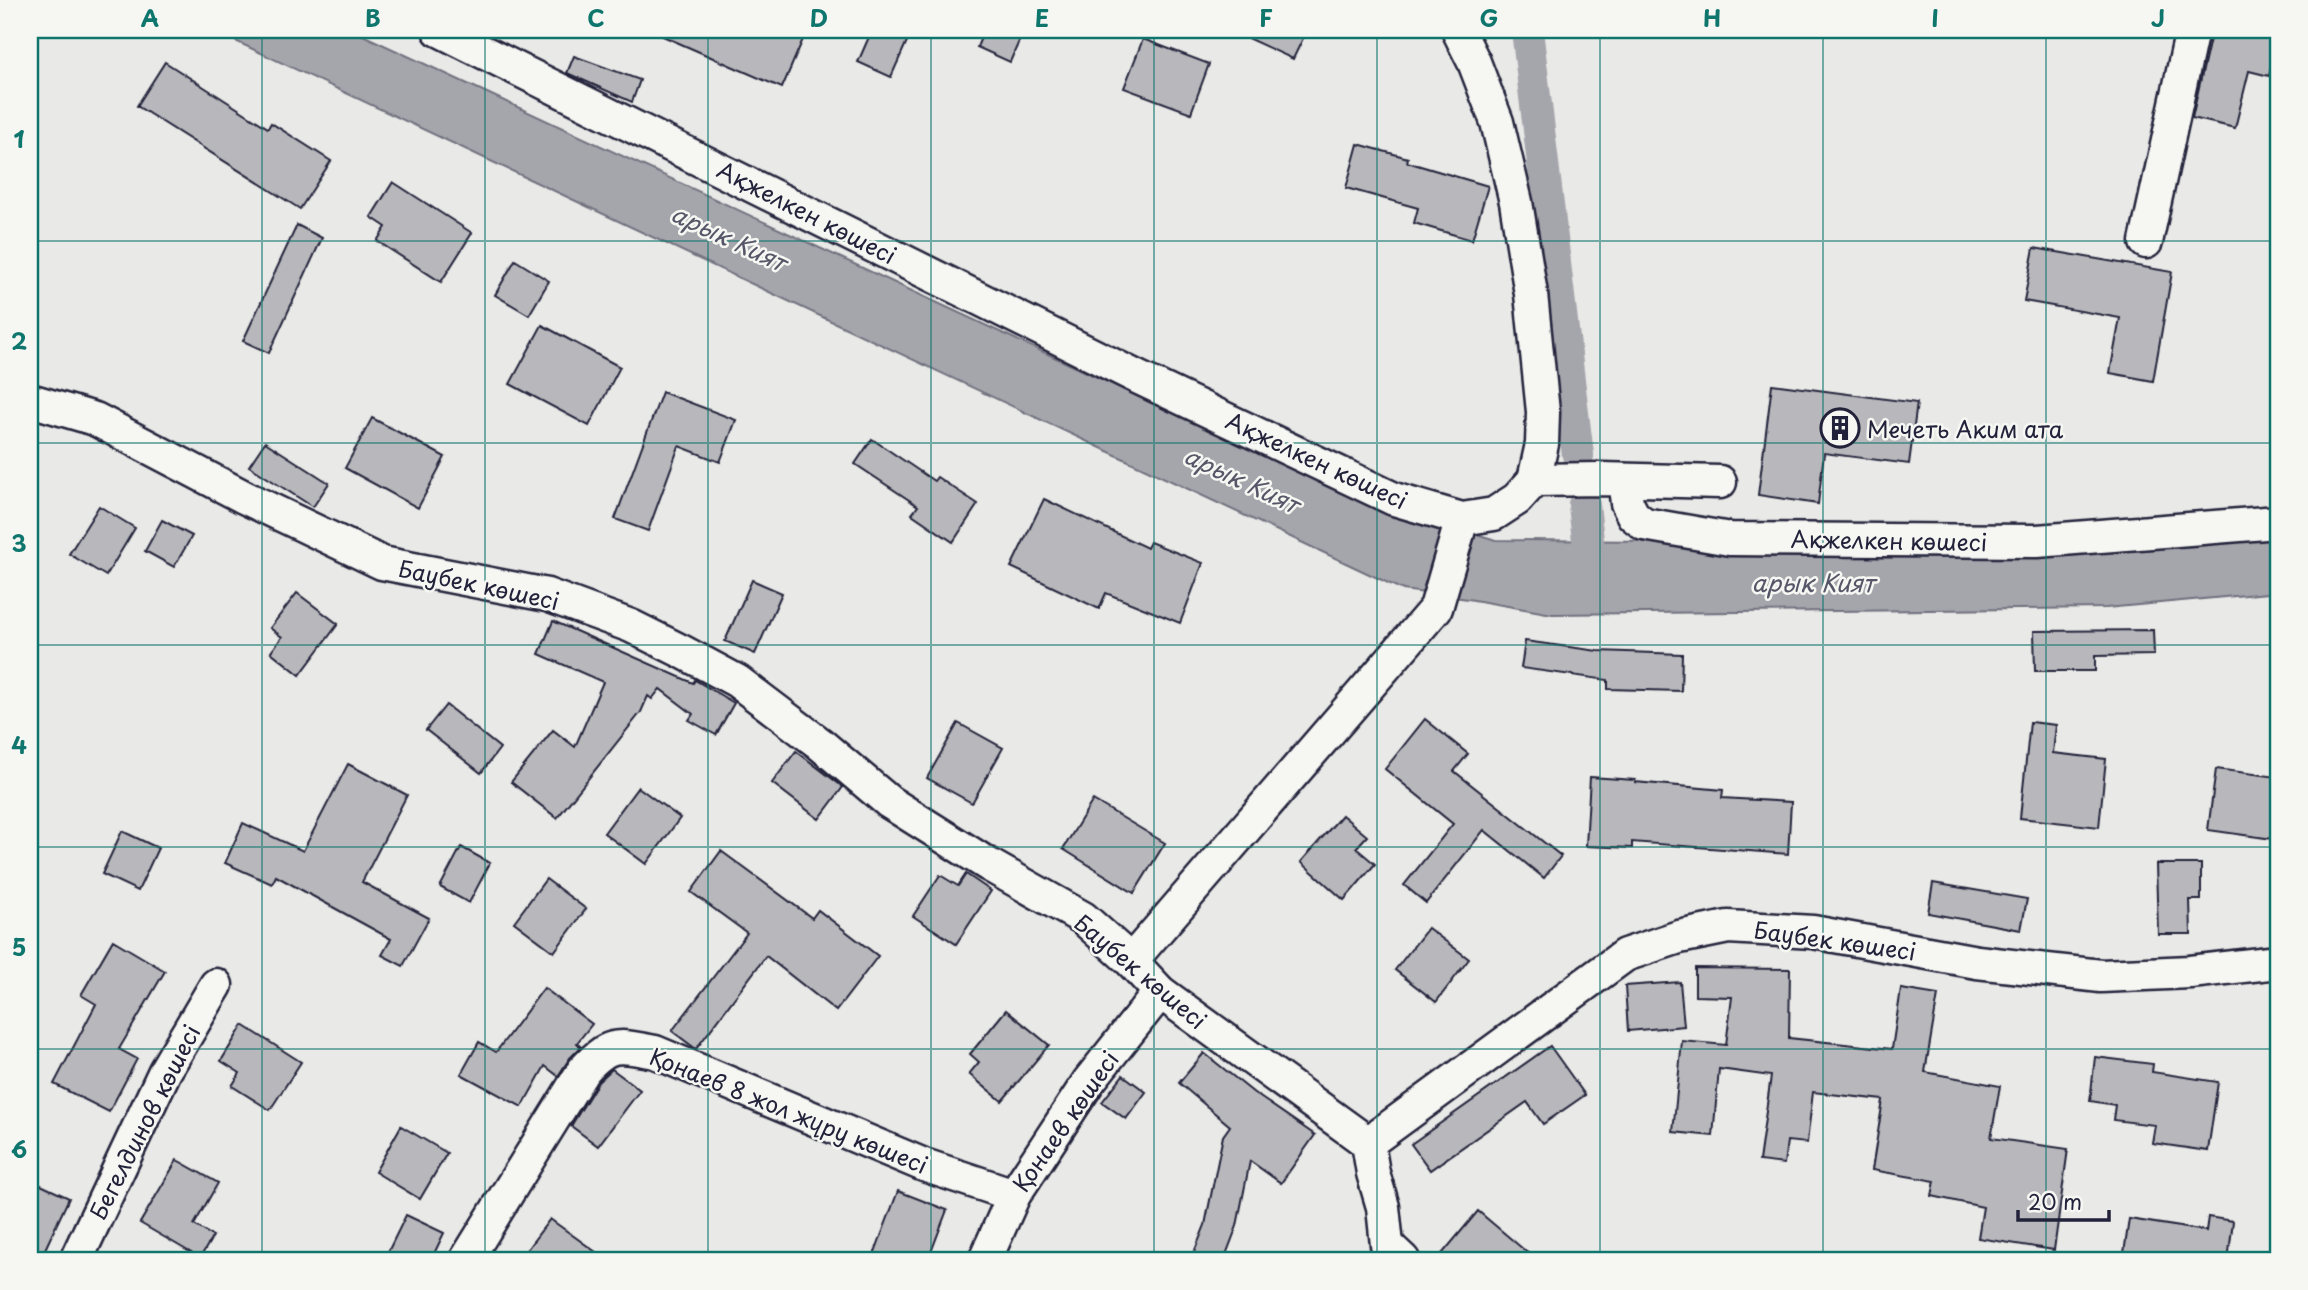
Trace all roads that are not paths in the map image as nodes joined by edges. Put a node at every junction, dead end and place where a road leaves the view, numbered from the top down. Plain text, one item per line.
1 (439, 30) edge
2 (1458, 30) edge
3 (2192, 30) edge
4 (2146, 242) dead end
5 (30, 400) edge
6 (1624, 480) junction
7 (1534, 481) junction
8 (1720, 482) dead end
9 (1461, 522) junction
10 (2278, 522) edge
11 (1131, 961) junction
12 (2278, 962) edge
13 (216, 985) dead end
14 (1160, 992) junction
15 (1368, 1143) junction
16 (1014, 1195) junction
17 (1391, 1255) edge
18 (76, 1260) edge
19 (466, 1260) edge
20 (985, 1260) edge

1 - 9 street, Ақжелкен көшесі
2 - 7 street
3 - 4 street
5 - 11 street, Баубек көшесі
6 - 7 street
6 - 8 street
6 - 10 street, Ақжелкен көшесі
7 - 9 street, Ақжелкен көшесі
9 - 11 street
11 - 14 street, Баубек көшесі
12 - 15 street, Баубек көшесі
13 - 18 street, Бегелдинов көшесі
14 - 15 street, Баубек көшесі
14 - 16 street, Қонаев көшесі
15 - 17 street
16 - 19 street, Қонаев 8 жол жүру көшесі
16 - 20 street, Қонаев көшесі

